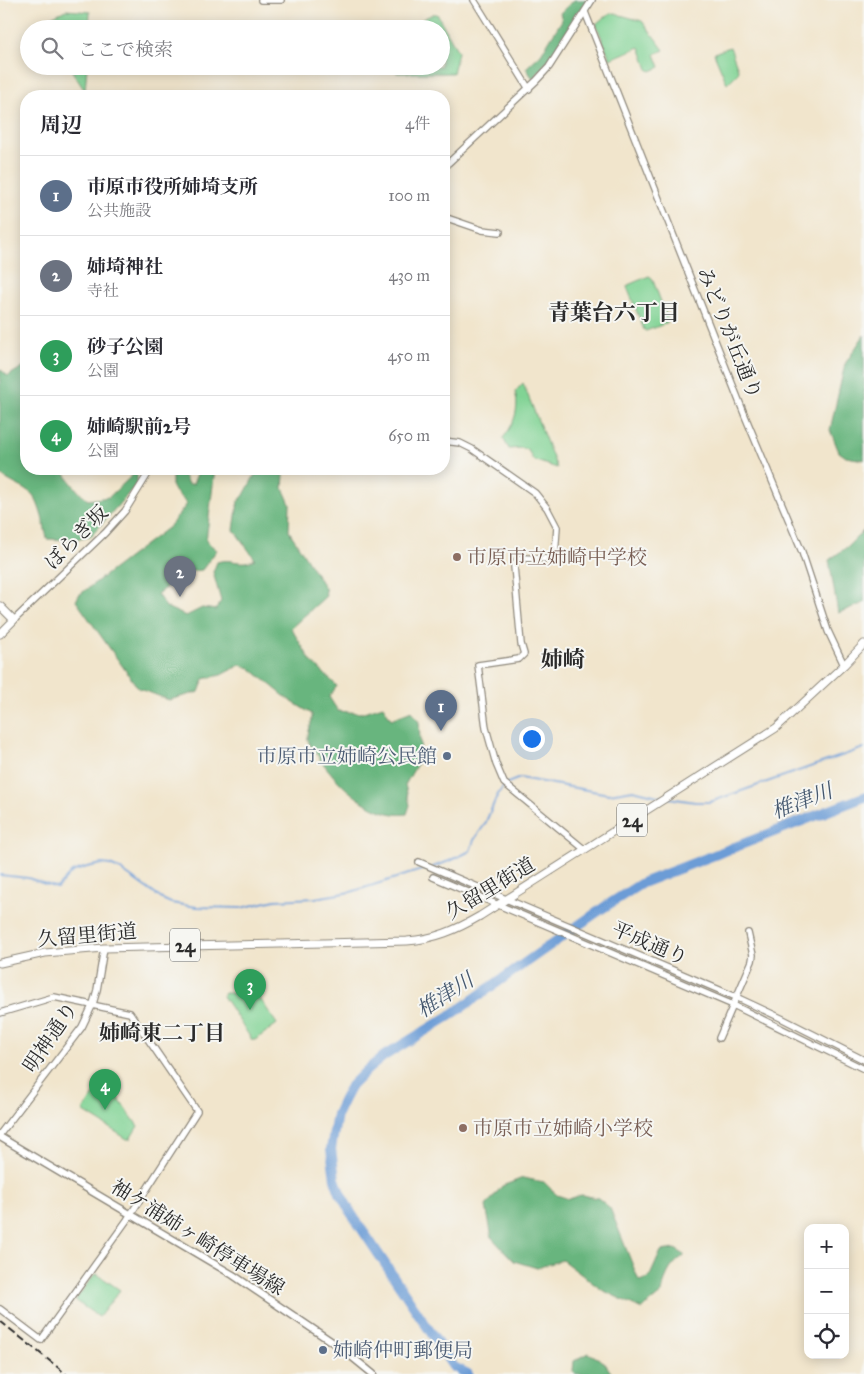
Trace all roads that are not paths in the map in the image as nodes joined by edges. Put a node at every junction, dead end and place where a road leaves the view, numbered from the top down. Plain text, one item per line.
1 (261, 0) edge
2 (281, 0) edge
3 (474, 0) edge
4 (592, 0) edge
5 (585, 12) junction
6 (529, 89) junction
7 (450, 161) edge
8 (450, 219) edge
9 (500, 232) dead end
10 (450, 442) edge
11 (147, 475) edge
12 (0, 606) edge
13 (14, 620) junction
14 (0, 634) edge
15 (864, 644) edge
16 (844, 665) junction
17 (584, 850) junction
18 (419, 862) dead end
19 (433, 876) dead end
20 (506, 899) junction
21 (498, 904) junction
22 (748, 933) dead end
23 (104, 948) junction
24 (0, 963) edge
25 (736, 997) junction
26 (93, 1004) junction
27 (733, 1004) junction
28 (0, 1013) edge
29 (718, 1038) dead end
30 (864, 1060) edge
31 (864, 1069) edge
32 (0, 1136) edge
33 (131, 1213) junction
34 (0, 1308) edge
35 (372, 1374) edge

1 - 2 street
3 - 6 street
4 - 5 street
5 - 6 street
5 - 16 street, みどりが丘通り
6 - 7 street
8 - 9 street
10 - 17 street
11 - 13 street, ぼらぎ坂
12 - 13 main road
13 - 14 main road
15 - 16 main road, 久留里街道 / 24
16 - 17 main road, 久留里街道 / 24
17 - 20 main road, 久留里街道 / 24
18 - 20 street, 平成通り
19 - 21 street, 平成通り
20 - 21 main road, 久留里街道 / 24
20 - 25 street, 平成通り
21 - 23 main road, 久留里街道 / 24
21 - 27 street, 平成通り
22 - 25 street
23 - 24 main road, 久留里街道 / 24
23 - 26 street, 明神通り
25 - 27 street
25 - 30 street, 平成通り
26 - 28 street
26 - 32 street, 明神通り
26 - 33 street
27 - 29 street
27 - 31 street, 平成通り
32 - 33 main road, 袖ケ浦姉ヶ崎停車場線
33 - 34 street
33 - 35 main road, 袖ケ浦姉ヶ崎停車場線

